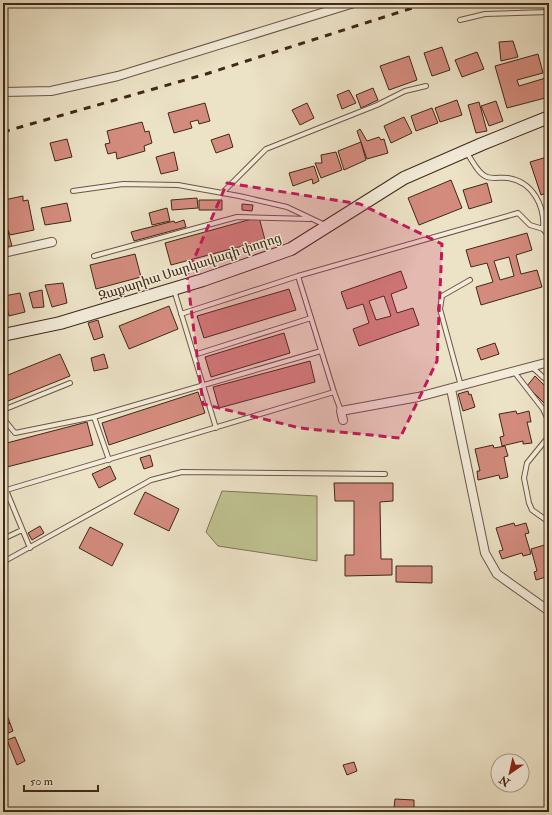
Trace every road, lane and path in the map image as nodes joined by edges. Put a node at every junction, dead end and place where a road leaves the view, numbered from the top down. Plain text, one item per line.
1 (354, 3) edge
2 (549, 12) edge
3 (460, 20) dead end
4 (426, 86) dead end
5 (3, 92) edge
6 (549, 118) edge
7 (466, 151) junction
8 (73, 191) dead end
9 (222, 193) junction
10 (313, 219) junction
11 (326, 226) junction
12 (543, 229) junction
13 (549, 236) edge
14 (52, 242) dead end
15 (3, 253) edge
16 (94, 256) dead end
17 (298, 276) junction
18 (470, 280) dead end
19 (173, 289) junction
20 (181, 314) junction
21 (311, 318) junction
22 (3, 335) edge
23 (321, 351) junction
24 (194, 355) junction
25 (549, 362) edge
26 (532, 367) junction
27 (515, 373) junction
28 (547, 379) edge
29 (70, 383) dead end
30 (549, 383) edge
31 (203, 386) junction
32 (462, 386) junction
33 (450, 390) junction
34 (334, 392) junction
35 (3, 410) edge
36 (341, 411) junction
37 (94, 417) junction
38 (3, 418) edge
39 (343, 420) dead end
40 (549, 422) edge
41 (216, 428) junction
42 (549, 436) edge
43 (109, 460) junction
44 (385, 474) dead end
45 (4, 490) edge
46 (549, 522) edge
47 (22, 530) junction
48 (3, 539) edge
49 (30, 548) junction
50 (3, 562) edge
51 (549, 611) edge

1 - 5 street
2 - 3 lane
4 - 9 lane
6 - 7 main road, Զաքարիա Սարկավագի փողոց
7 - 11 main road, Զաքարիա Սարկավագի փողոց
7 - 12 lane
8 - 9 lane
9 - 10 lane
10 - 11 lane
10 - 16 lane
11 - 19 main road, Զաքարիա Սարկավագի փողոց
12 - 13 lane
12 - 17 lane
14 - 15 street
17 - 20 lane
17 - 21 lane
18 - 32 lane
19 - 20 lane
19 - 22 main road, Զաքարիա Սարկավագի փողոց
20 - 24 lane
21 - 23 lane
21 - 24 lane
23 - 31 lane
23 - 34 lane
24 - 31 lane
25 - 26 street
26 - 27 street
26 - 28 lane
27 - 32 street
27 - 40 lane
28 - 30 lane
29 - 35 lane
31 - 37 lane
31 - 41 lane
32 - 33 street
33 - 36 street
33 - 51 street
34 - 36 lane
34 - 41 lane
36 - 39 street
37 - 38 lane
37 - 43 lane
41 - 43 lane
42 - 46 lane
43 - 45 lane
44 - 49 lane
45 - 47 lane
47 - 48 lane
47 - 49 lane
49 - 50 lane

